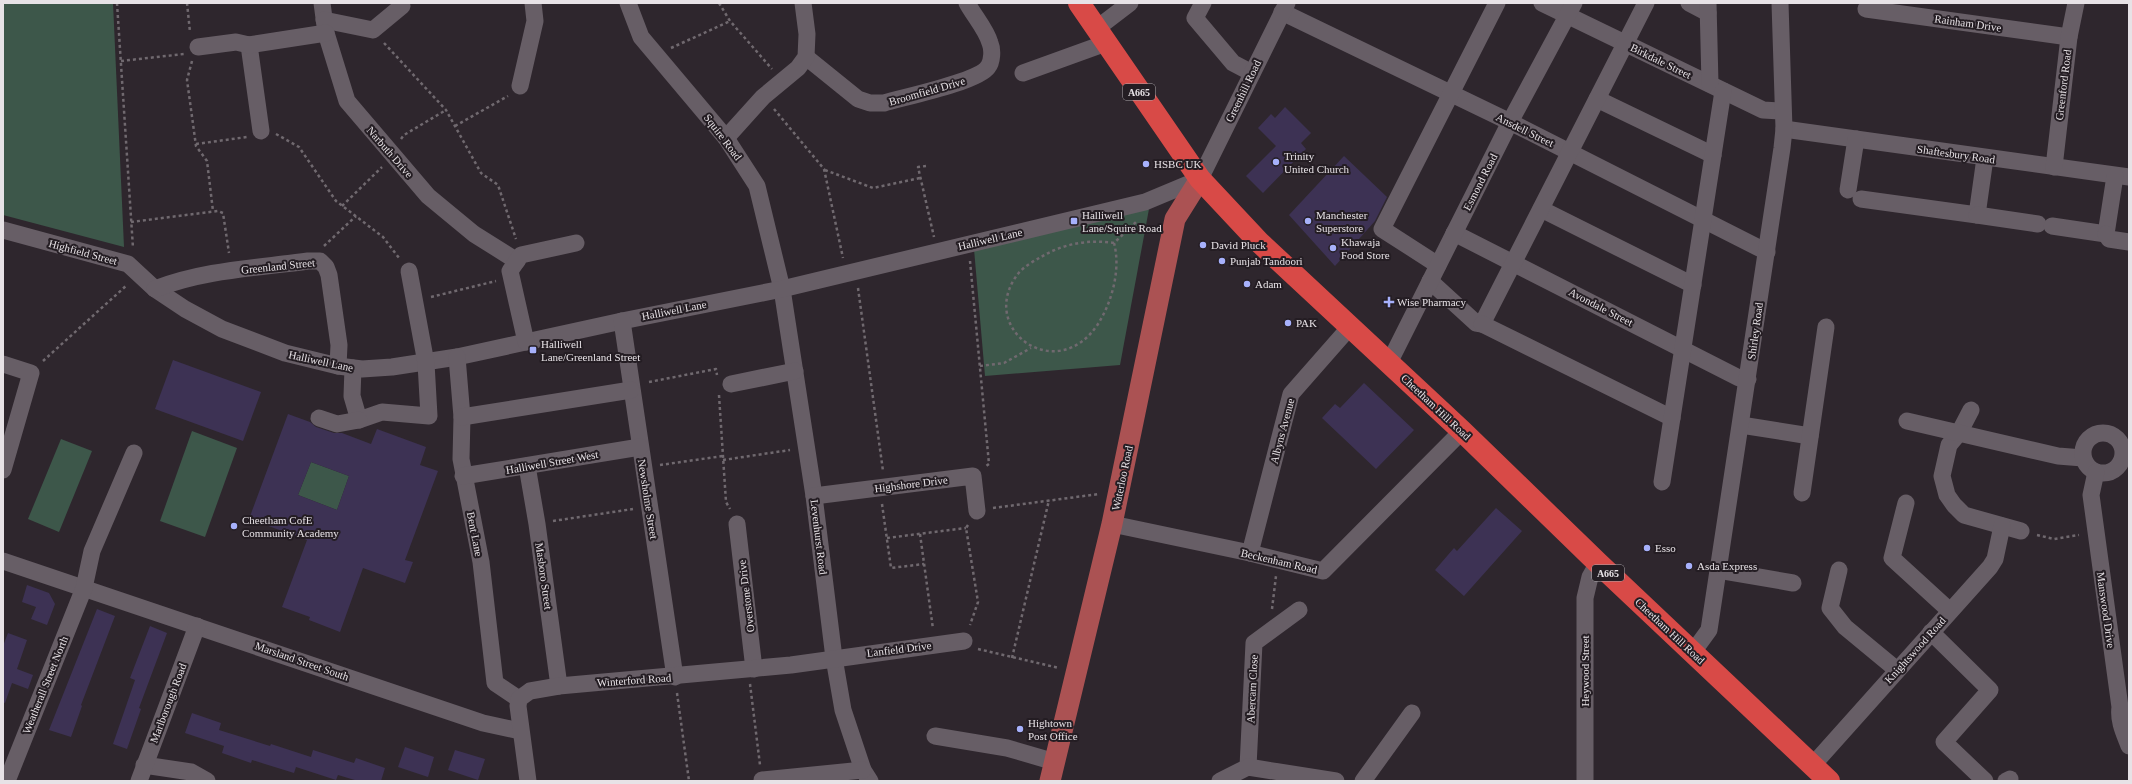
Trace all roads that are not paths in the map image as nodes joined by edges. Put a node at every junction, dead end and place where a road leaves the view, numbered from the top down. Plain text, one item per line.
1 (533, 3) edge
2 (628, 3) edge
3 (803, 3) edge
4 (967, 3) edge
5 (1079, 3) edge
6 (1130, 3) edge
7 (1203, 3) edge
8 (1497, 3) edge
9 (1542, 3) edge
10 (1646, 3) edge
11 (1689, 3) edge
12 (1780, 3) edge
13 (2076, 3) edge
14 (402, 6) dead end
15 (1284, 7) edge
16 (1708, 8) edge
17 (1571, 9) edge
18 (1866, 9) dead end
19 (324, 18) edge
20 (1101, 36) junction
21 (2069, 37) junction
22 (1626, 44) junction
23 (249, 45) junction
24 (192, 48) road end
25 (806, 57) junction
26 (1023, 73) dead end
27 (1252, 74) junction
28 (520, 86) road end
29 (1716, 87) junction
30 (1451, 94) junction
31 (1597, 98) junction
32 (1782, 111) junction
33 (1510, 122) junction
34 (1784, 129) junction
35 (261, 131) road end
36 (726, 138) junction
37 (1856, 139) junction
38 (1570, 152) junction
39 (1713, 155) junction
40 (1985, 158) junction
41 (2054, 167) junction
42 (2122, 177) edge
43 (1200, 179) junction
44 (1541, 208) junction
45 (1977, 215) junction
46 (1703, 220) junction
47 (3, 230) edge
48 (1454, 233) junction
49 (2106, 234) junction
50 (2129, 242) edge
51 (576, 243) dead end
52 (1767, 252) junction
53 (516, 264) junction
54 (1513, 264) junction
55 (1438, 265) junction
56 (408, 271) road end
57 (1430, 281) junction
58 (1693, 285) junction
59 (155, 289) junction
60 (782, 289) junction
61 (622, 321) junction
62 (1482, 324) junction
63 (1826, 327) dead end
64 (1349, 328) junction
65 (526, 342) junction
66 (1683, 349) junction
67 (458, 357) junction
68 (426, 363) junction
69 (1389, 363) junction
70 (3, 364) edge
71 (346, 367) junction
72 (795, 371) junction
73 (1748, 379) junction
74 (724, 386) road end
75 (630, 387) junction
76 (1971, 410) dead end
77 (462, 417) junction
78 (319, 418) dead end
79 (1672, 418) junction
80 (359, 420) junction
81 (1907, 421) dead end
82 (1741, 425) junction
83 (1462, 430) junction
84 (1959, 432) junction
85 (1810, 436) junction
86 (640, 447) junction
87 (134, 453) dead end
88 (2083, 458) junction
89 (527, 466) junction
90 (3, 470) edge
91 (2096, 472) junction
92 (463, 476) junction
93 (1662, 482) dead end
94 (1802, 493) dead end
95 (814, 496) junction
96 (1906, 503) dead end
97 (977, 511) road end
98 (737, 524) road end
99 (1112, 524) junction
100 (2002, 526) junction
101 (2021, 531) road end
102 (1250, 553) junction
103 (3, 561) edge
104 (1598, 563) junction
105 (1718, 570) junction
106 (1839, 570) dead end
107 (1793, 583) dead end
108 (84, 588) junction
109 (1299, 610) dead end
110 (1950, 611) junction
111 (197, 626) junction
112 (1931, 632) junction
113 (964, 641) road end
114 (1693, 652) junction
115 (834, 658) junction
116 (751, 669) junction
117 (1897, 670) junction
118 (675, 677) junction
119 (559, 686) junction
120 (519, 699) junction
121 (1412, 713) dead end
122 (520, 731) junction
123 (935, 736) dead end
124 (2129, 746) edge
125 (144, 765) junction
126 (1812, 766) junction
127 (1248, 767) junction
128 (1052, 771) edge
129 (866, 775) edge
130 (1297, 777) edge
131 (762, 780) edge
132 (7, 781) edge
133 (139, 781) edge
134 (206, 781) edge
135 (528, 781) edge
136 (1220, 781) edge
137 (1336, 781) edge
138 (1363, 781) edge
139 (1585, 781) edge
140 (1829, 781) edge
141 (1984, 781) edge

1 - 28 street
2 - 36 street, Squire Road
3 - 25 street
4 - 25 street, Broomfield Drive
5 - 20 highway, Cheetham Hill Road / A665
6 - 20 street
7 - 27 street
8 - 30 street
9 - 17 street, Birkdale Street
10 - 22 street
11 - 16 street
12 - 32 street, Shirley Road
13 - 21 street, Greenford Road
14 - 19 street
15 - 27 street, Greenhill Road
15 - 30 street, Ansdell Street
16 - 29 street
17 - 22 street, Birkdale Street
17 - 33 street, Esmond Road
18 - 21 street, Rainham Drive
19 - 23 street
19 - 53 street, Narbuth Drive
20 - 26 street
20 - 43 highway, Cheetham Hill Road / A665
21 - 41 street, Greenford Road
22 - 29 street, Birkdale Street
22 - 31 street
23 - 24 street
23 - 35 street
25 - 36 street
27 - 43 street, Greenhill Road
29 - 32 street, Birkdale Street
29 - 39 street
30 - 33 street, Ansdell Street
30 - 55 street
31 - 38 street
31 - 39 street
32 - 34 street, Shirley Road
33 - 38 street, Ansdell Street
33 - 48 street, Esmond Road
34 - 37 street, Shaftesbury Road
34 - 52 street, Shirley Road
36 - 60 street, Squire Road
37 - 40 street, Shaftesbury Road
37 - 45 street
38 - 44 street
38 - 46 street, Ansdell Street
39 - 46 street
40 - 41 street, Shaftesbury Road
40 - 45 street
41 - 42 street, Shaftesbury Road
42 - 49 street
43 - 60 street, Halliwell Lane
43 - 64 highway, Cheetham Hill Road / A665
43 - 99 main road, Waterloo Road
44 - 54 street
44 - 58 street
45 - 49 street
46 - 52 street, Ansdell Street
46 - 58 street
47 - 59 street, Highfield Street
48 - 54 street, Avondale Street
48 - 55 street, Esmond Road
49 - 50 street
51 - 53 street
52 - 73 street, Shirley Road
53 - 65 street
54 - 62 street
54 - 66 street, Avondale Street
55 - 57 street, Esmond Road
56 - 68 street
57 - 62 street
57 - 69 street, Esmond Road
58 - 66 street
59 - 71 street, Halliwell Lane
59 - 71 street, Greenland Street
60 - 61 street, Halliwell Lane
60 - 72 street, Levenhurst Road
61 - 65 street, Halliwell Lane
61 - 75 street, Newsholme Street
62 - 79 street
63 - 85 street
64 - 69 highway, Cheetham Hill Road / A665
64 - 102 street, Albyns Avenue
65 - 67 street, Halliwell Lane
66 - 73 street, Avondale Street
66 - 79 street
67 - 68 street, Halliwell Lane
67 - 77 street, Bent Lane
68 - 71 street, Halliwell Lane
68 - 80 street
69 - 83 highway, Cheetham Hill Road / A665
70 - 90 street
71 - 80 street, Greenland Street
72 - 74 street
72 - 95 street, Levenhurst Road
73 - 82 street, Shirley Road
75 - 77 street
75 - 86 street, Newsholme Street
76 - 84 street
77 - 92 street, Bent Lane
78 - 80 street
79 - 93 street
81 - 84 street
82 - 85 street
82 - 105 street, Shirley Road
83 - 102 street, Beckenham Road
83 - 104 highway, Cheetham Hill Road / A665
84 - 88 street
84 - 100 street
85 - 94 street
86 - 89 street, Halliwell Street West
86 - 118 street, Newsholme Street
87 - 108 street, Weatherall Street North
88 - 91 street
88 - 91 street
89 - 92 street, Halliwell Street West
89 - 119 street, Masboro Street
91 - 124 street, Manswood Drive
92 - 120 street, Bent Lane
95 - 97 street, Highshore Drive
95 - 115 street, Levenhurst Road
96 - 110 street
98 - 116 street, Overstone Drive
99 - 102 street, Beckenham Road
99 - 128 main road, Waterloo Road
100 - 101 street
100 - 110 street, Knightswood Road
103 - 108 street, Marsland Street South
104 - 114 highway, Cheetham Hill Road / A665
104 - 139 street, Heywood Street
105 - 107 street
105 - 114 street, Shirley Road
106 - 117 street
108 - 111 street, Marsland Street South
108 - 132 street, Weatherall Street North
109 - 127 street, Abercarn Close
110 - 112 street, Knightswood Road
111 - 122 street, Marsland Street South
111 - 125 street, Marlborough Road
112 - 117 street, Knightswood Road
112 - 141 street
113 - 115 street, Lanfield Drive
114 - 126 highway, Cheetham Hill Road / A665
115 - 116 street, Winterford Road
115 - 129 street, Levenhurst Road
116 - 118 street, Winterford Road
117 - 126 street, Knightswood Road
118 - 119 street, Winterford Road
119 - 120 street, Winterford Road
120 - 122 street
121 - 138 street
122 - 135 street
123 - 128 street
125 - 133 street, Marlborough Road
125 - 134 street
126 - 140 highway, Cheetham Hill Road / A665
127 - 130 street
127 - 136 street
129 - 131 street
130 - 137 street

